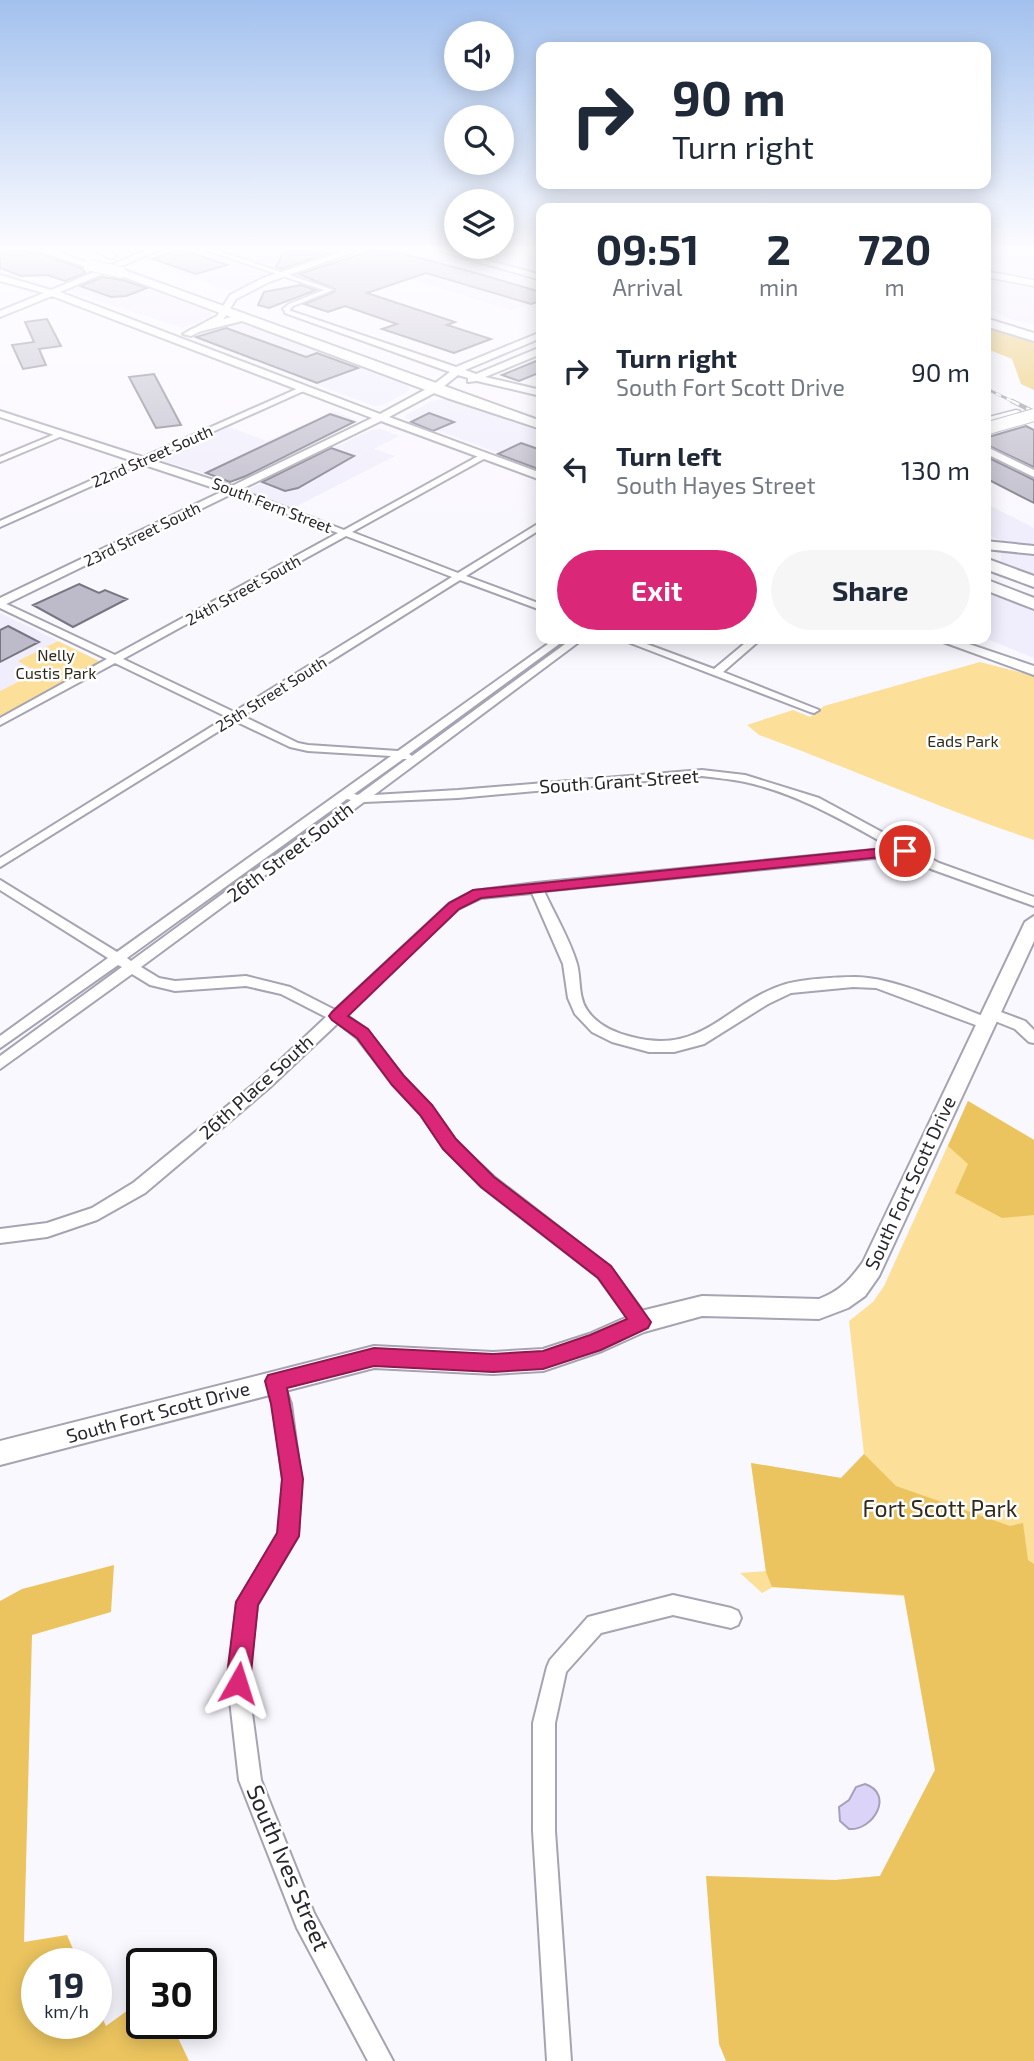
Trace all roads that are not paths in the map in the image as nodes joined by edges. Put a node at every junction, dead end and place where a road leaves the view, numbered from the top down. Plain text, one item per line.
1 (200, 347) edge
2 (338, 347) edge
3 (345, 347) edge
4 (369, 347) edge
5 (517, 347) edge
6 (536, 353) edge
7 (476, 377) junction
8 (447, 382) junction
9 (304, 389) junction
10 (536, 392) edge
11 (1034, 408) edge
12 (536, 412) edge
13 (536, 412) edge
14 (1016, 413) junction
15 (0, 414) edge
16 (991, 415) edge
17 (1034, 415) edge
18 (379, 418) junction
19 (991, 420) edge
20 (536, 423) edge
21 (991, 427) edge
22 (63, 434) junction
23 (991, 452) edge
24 (482, 458) junction
25 (0, 460) edge
26 (143, 460) junction
27 (1034, 474) edge
28 (536, 475) edge
29 (536, 482) edge
30 (232, 490) junction
31 (0, 524) edge
32 (536, 528) edge
33 (345, 534) junction
34 (991, 546) edge
35 (1034, 551) edge
36 (991, 569) edge
37 (991, 570) edge
38 (459, 576) junction
39 (1034, 582) edge
40 (991, 586) edge
41 (1034, 591) edge
42 (0, 603) edge
43 (1034, 604) edge
44 (536, 605) edge
45 (554, 644) edge
46 (571, 644) edge
47 (638, 644) edge
48 (750, 644) edge
49 (956, 644) edge
50 (976, 644) edge
51 (115, 659) junction
52 (1034, 665) edge
53 (1034, 671) edge
54 (716, 673) junction
55 (814, 710) dead end
56 (234, 717) junction
57 (0, 722) edge
58 (400, 755) junction
59 (415, 759) junction
60 (345, 794) junction
61 (361, 799) junction
62 (905, 851) junction
63 (0, 863) edge
64 (0, 884) edge
65 (536, 887) junction
66 (1034, 902) edge
67 (1034, 922) edge
68 (118, 959) junction
69 (133, 968) junction
70 (337, 1016) junction
71 (988, 1018) junction
72 (1034, 1038) edge
73 (0, 1044) edge
74 (0, 1064) edge
75 (0, 1236) edge
76 (641, 1322) junction
77 (275, 1381) junction
78 (0, 1453) edge
79 (731, 1618) dead end
80 (381, 2061) edge
81 (559, 2061) edge

1 - 9 street
2 - 8 highway
3 - 8 highway
4 - 8 street
5 - 8 street, 23rd Street South
6 - 7 street, 23rd Street South
7 - 8 street, 23rd Street South
7 - 10 street
8 - 12 highway
8 - 13 highway
8 - 18 street, 23rd Street South
8 - 20 highway
9 - 18 street
9 - 26 street, 22nd Street South
11 - 14 main road
14 - 16 main road
14 - 19 main road
15 - 22 street, South Fern Street
17 - 21 main road, bridge
18 - 24 street
18 - 30 street, 23rd Street South
22 - 25 street
22 - 26 street, South Fern Street
23 - 27 street
24 - 28 street
24 - 29 street
24 - 33 street, 24th Street South
26 - 30 street, South Fern Street
26 - 31 street, 22nd Street South
30 - 33 street, South Fern Street
30 - 42 street, 23rd Street South
32 - 38 street, 25th Street South
33 - 38 street, South Fern Street
33 - 51 street, 24th Street South
34 - 35 street
36 - 39 highway
37 - 41 highway
38 - 44 street, South Fern Street
38 - 56 street, 25th Street South
40 - 43 highway
42 - 51 street
45 - 58 street, 26th Street South
46 - 59 street, 26th Street South
47 - 54 street
48 - 54 street
49 - 53 street
50 - 52 street
51 - 56 street
51 - 57 street, 24th Street South
54 - 55 street
56 - 58 street
56 - 63 street, 25th Street South
58 - 59 street
58 - 60 street, 26th Street South
59 - 61 street, 26th Street South
60 - 61 street, South Grant Street
60 - 68 street, 26th Street South
61 - 62 street, South Grant Street
61 - 69 street, 26th Street South
62 - 65 street, 26th Place South
62 - 66 street, South Grant Street
64 - 68 street
65 - 70 street, 26th Place South
65 - 71 street
67 - 71 street, South Fort Scott Drive
68 - 69 street
68 - 73 street, 26th Street South
69 - 70 street
69 - 74 street, 26th Street South
70 - 75 street, 26th Place South
70 - 76 street
71 - 72 street
71 - 76 street, South Fort Scott Drive
76 - 77 street, South Fort Scott Drive
77 - 78 street, South Fort Scott Drive
77 - 80 street, South Ives Street
79 - 81 street

